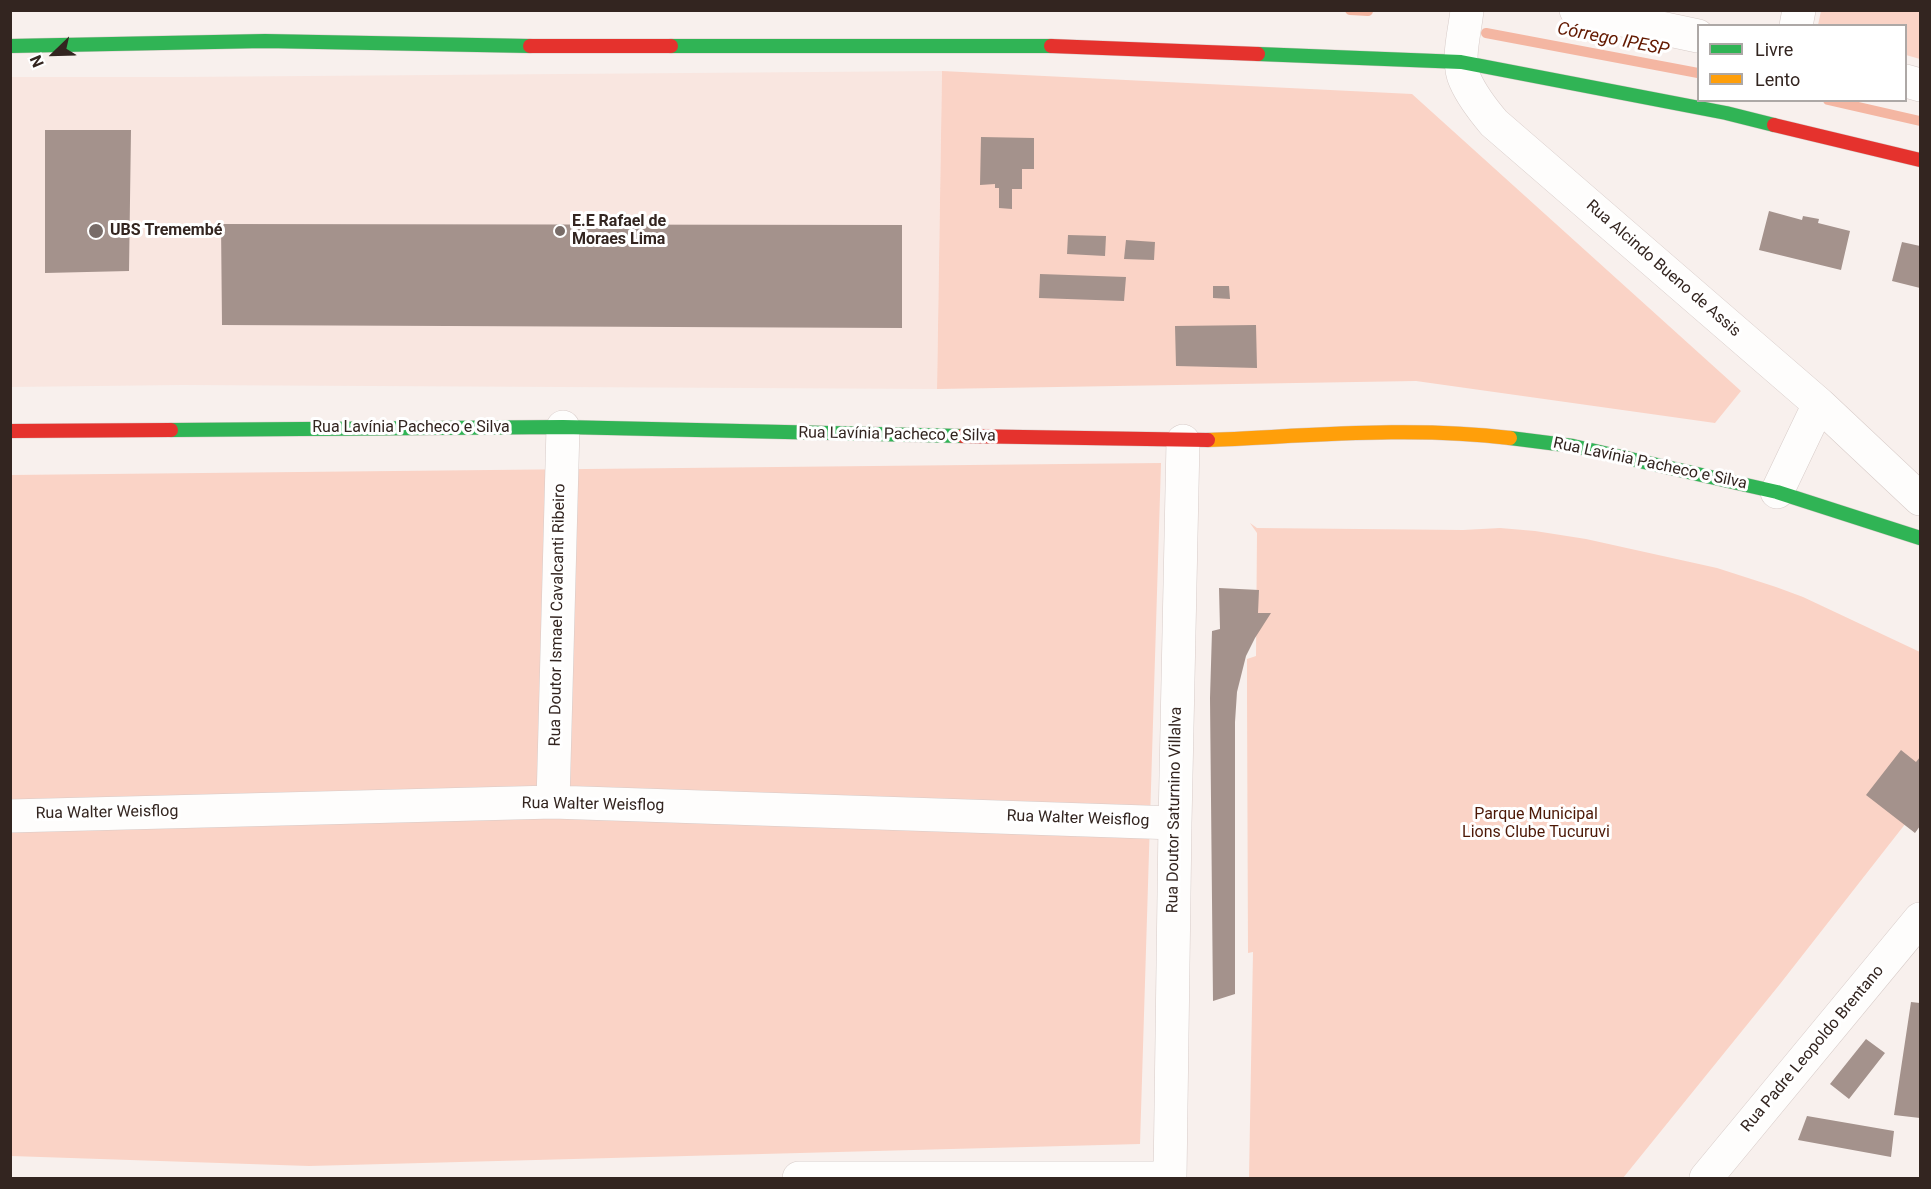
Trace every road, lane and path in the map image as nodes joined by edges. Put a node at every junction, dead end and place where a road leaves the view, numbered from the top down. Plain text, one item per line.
1 (1467, 10) edge
2 (1576, 10) edge
3 (1638, 17) edge
4 (1697, 36) edge
5 (10, 46) edge
6 (1462, 55) junction
7 (1920, 160) edge
8 (1819, 404) junction
9 (563, 427) junction
10 (10, 430) edge
11 (1183, 441) junction
12 (1777, 492) junction
13 (1920, 499) edge
14 (1920, 538) edge
15 (553, 802) junction
16 (10, 816) edge
17 (1175, 823) junction
18 (1920, 918) edge
19 (1170, 1178) edge
20 (799, 1179) edge
21 (1706, 1179) edge

1 - 6 street, Rua Alcindo Bueno de Assis
2 - 3 street
3 - 4 street
5 - 6 street
6 - 7 street
6 - 8 street, Rua Alcindo Bueno de Assis
8 - 12 street
8 - 13 street, Rua Alcindo Bueno de Assis
9 - 10 street, Rua Lavínia Pacheco e Silva
9 - 11 street, Rua Lavínia Pacheco e Silva
9 - 15 street, Rua Doutor Ismael Cavalcanti Ribeiro
11 - 12 street, Rua Lavínia Pacheco e Silva
11 - 17 street, Rua Doutor Saturnino Villalva
12 - 14 street, Rua Lavínia Pacheco e Silva
15 - 16 street, Rua Walter Weisflog
15 - 17 street, Rua Walter Weisflog
17 - 19 street, Rua Doutor Saturnino Villalva
18 - 21 street, Rua Padre Leopoldo Brentano
19 - 20 street

